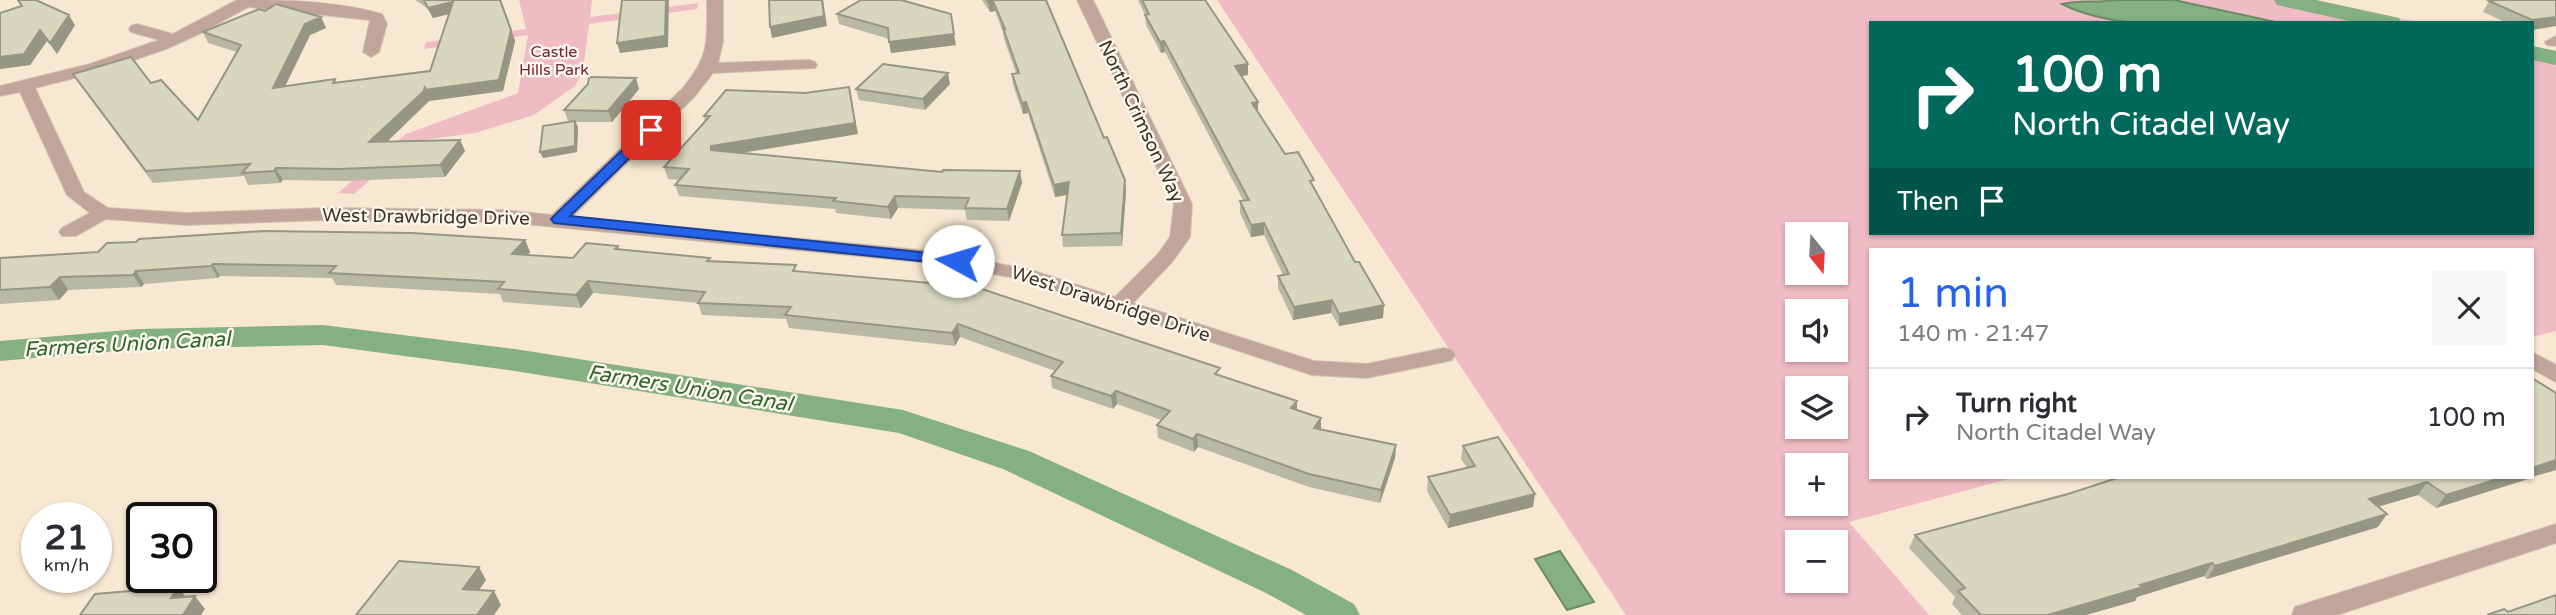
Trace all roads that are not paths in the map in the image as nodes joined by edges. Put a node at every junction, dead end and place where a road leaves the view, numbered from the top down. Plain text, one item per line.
1 (715, 0) edge
2 (1085, 0) edge
3 (246, 1) edge
4 (137, 29) dead end
5 (173, 39) junction
6 (370, 52) dead end
7 (809, 65) dead end
8 (708, 68) junction
9 (26, 86) junction
10 (0, 91) edge
11 (103, 213) junction
12 (559, 219) junction
13 (69, 232) dead end
14 (1119, 305) junction
15 (1444, 355) dead end
16 (2534, 360) edge
17 (2556, 374) edge
18 (2556, 533) edge
19 (2305, 615) edge

1 - 8 street
2 - 14 street, North Crimson Way
3 - 5 street
3 - 6 street
4 - 5 street
5 - 9 street
7 - 8 street
8 - 12 street
9 - 10 street
9 - 11 street
11 - 12 street, West Drawbridge Drive
11 - 13 street
12 - 14 street, West Drawbridge Drive
14 - 15 street, West Drawbridge Drive
16 - 17 street
18 - 19 street

